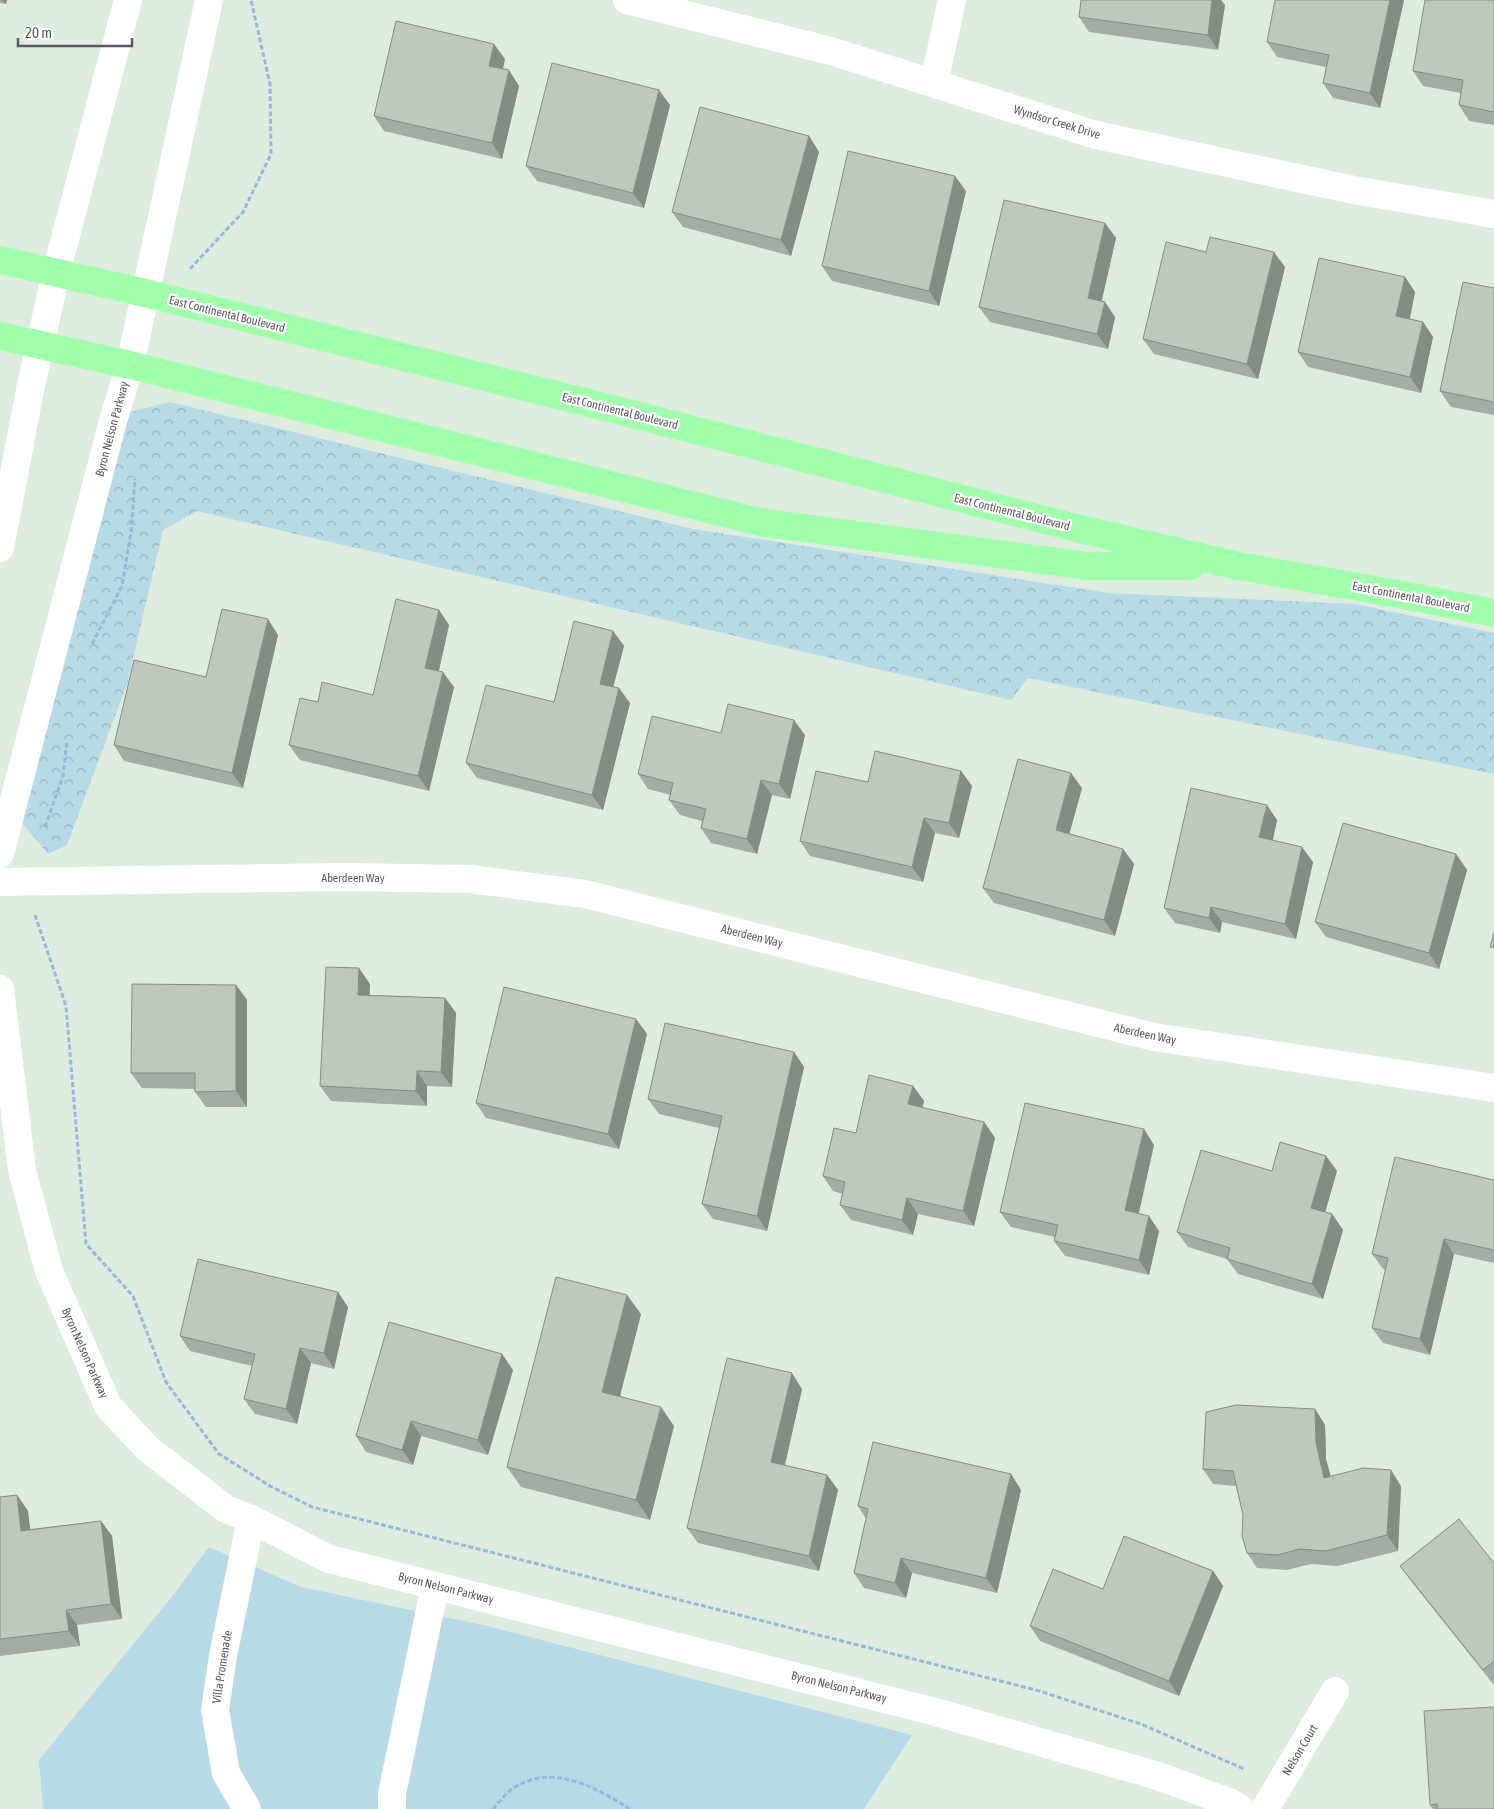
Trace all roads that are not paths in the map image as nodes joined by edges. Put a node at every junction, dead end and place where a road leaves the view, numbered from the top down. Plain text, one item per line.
1 (128, 0) edge
2 (208, 0) edge
3 (627, 0) edge
4 (952, 0) edge
5 (934, 83) junction
6 (1494, 214) edge
7 (0, 260) edge
8 (56, 273) junction
9 (144, 293) junction
10 (0, 336) edge
11 (39, 345) junction
12 (130, 366) junction
13 (0, 548) edge
14 (1239, 566) junction
15 (1494, 613) edge
16 (0, 854) edge
17 (12, 882) edge
18 (0, 989) edge
19 (1494, 1088) edge
20 (251, 1520) junction
21 (435, 1586) junction
22 (1335, 1691) dead end
23 (248, 1809) edge
24 (392, 1809) edge
25 (1241, 1809) edge
26 (1265, 1809) edge

1 - 8 street
2 - 9 street, Byron Nelson Parkway
3 - 5 street, Wyndsor Creek Drive
4 - 5 street
5 - 6 street, Wyndsor Creek Drive
7 - 8 main road, East Continental Boulevard
8 - 9 main road, East Continental Boulevard
8 - 11 street
9 - 12 street, Byron Nelson Parkway
9 - 14 main road, East Continental Boulevard
10 - 11 main road, East Continental Boulevard
11 - 12 main road, East Continental Boulevard
11 - 13 street
12 - 14 main road, East Continental Boulevard
12 - 16 street, Byron Nelson Parkway
14 - 15 main road, East Continental Boulevard
17 - 19 street, Aberdeen Way
18 - 20 street, Byron Nelson Parkway
20 - 21 street, Byron Nelson Parkway
20 - 23 street, Villa Promenade
21 - 24 street
21 - 25 street, Byron Nelson Parkway
22 - 26 street, Nelson Court

